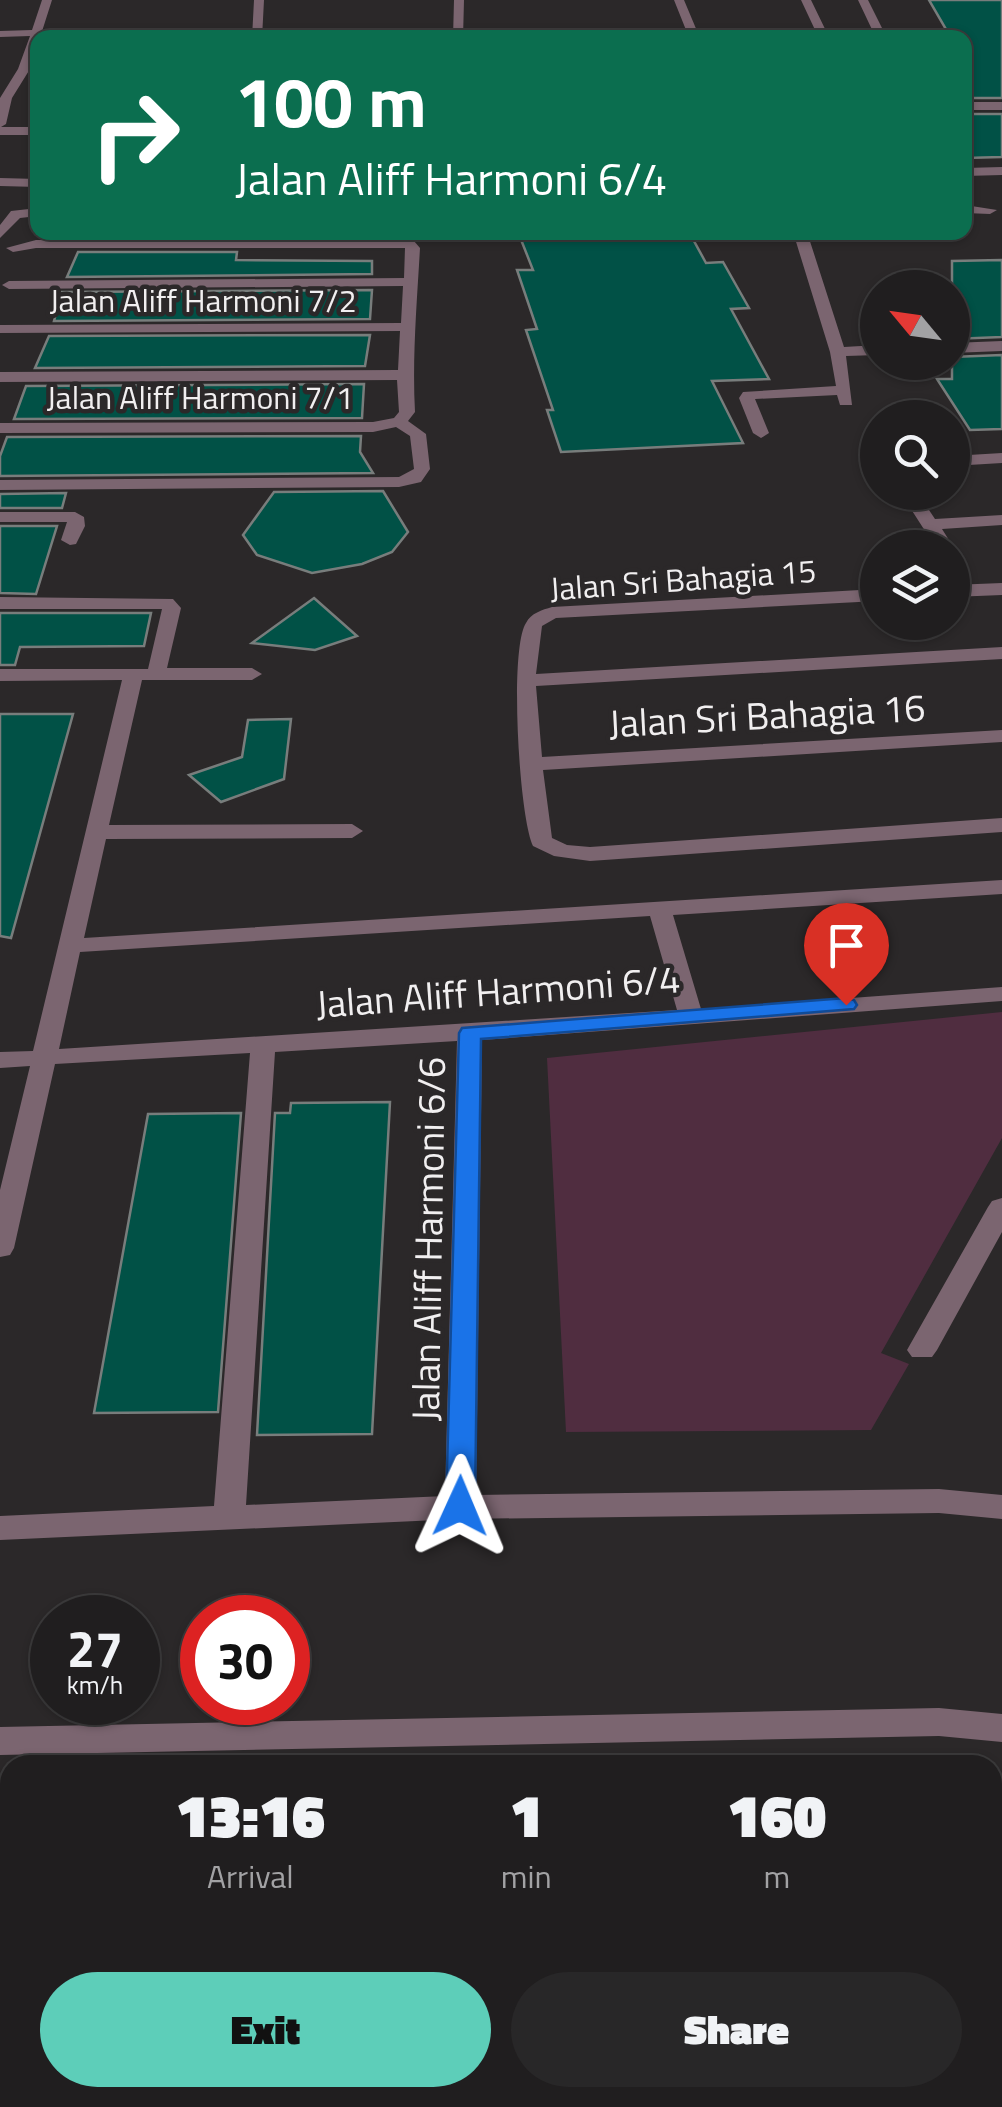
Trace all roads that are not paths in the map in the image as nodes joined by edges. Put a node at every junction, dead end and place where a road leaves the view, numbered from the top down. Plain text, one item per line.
1 (47, 0) edge
2 (259, 0) edge
3 (460, 0) edge
4 (679, 0) edge
5 (806, 0) edge
6 (863, 0) edge
7 (36, 30) edge
8 (257, 30) edge
9 (458, 30) edge
10 (691, 30) edge
11 (821, 30) edge
12 (878, 30) edge
13 (30, 33) edge
14 (0, 34) edge
15 (30, 70) edge
16 (3, 98) edge
17 (972, 106) edge
18 (1002, 106) edge
19 (0, 124) edge
20 (30, 131) edge
21 (0, 132) edge
22 (1002, 171) edge
23 (972, 172) edge
24 (0, 182) edge
25 (30, 184) edge
26 (972, 209) edge
27 (990, 210) dead end
28 (30, 213) edge
29 (295, 240) edge
30 (415, 240) edge
31 (802, 240) edge
32 (4, 241) edge
33 (412, 282) junction
34 (407, 327) junction
35 (0, 328) edge
36 (1002, 346) edge
37 (970, 347) edge
38 (860, 351) edge
39 (838, 352) junction
40 (405, 375) junction
41 (0, 377) edge
42 (399, 422) junction
43 (0, 428) edge
44 (761, 433) dead end
45 (1002, 458) edge
46 (970, 459) edge
47 (0, 485) edge
48 (920, 510) edge
49 (0, 516) edge
50 (1002, 520) edge
51 (930, 524) junction
52 (934, 530) edge
53 (70, 540) dead end
54 (970, 586) edge
55 (1002, 589) edge
56 (860, 596) edge
57 (0, 603) edge
58 (1002, 653) edge
59 (252, 674) dead end
60 (0, 675) edge
61 (145, 675) junction
62 (526, 681) junction
63 (1002, 736) edge
64 (535, 764) junction
65 (1002, 825) edge
66 (352, 831) dead end
67 (100, 832) junction
68 (1002, 887) edge
69 (659, 908) junction
70 (70, 946) junction
71 (1002, 994) edge
72 (690, 1015) junction
73 (470, 1033) junction
74 (262, 1046) junction
75 (0, 1060) edge
76 (44, 1060) junction
77 (1002, 1208) edge
78 (0, 1248) edge
79 (922, 1350) dead end
80 (460, 1506) junction
81 (1002, 1507) edge
82 (229, 1519) junction
83 (0, 1528) edge
84 (1002, 1728) edge
85 (0, 1741) edge
86 (846, 2107) edge
87 (941, 2107) edge

1 - 7 street
2 - 8 street
3 - 9 street
4 - 10 street
5 - 11 street
6 - 12 street
13 - 14 street
15 - 16 street
16 - 19 street
17 - 18 street
20 - 21 street
22 - 23 street
24 - 25 street
26 - 27 street
28 - 32 street
29 - 32 street
30 - 33 street
31 - 39 street
32 - 33 street
33 - 34 street
34 - 35 street, Jalan Aliff Harmoni 7/2
34 - 40 street
36 - 37 street
38 - 39 street
39 - 44 street
40 - 41 street
40 - 42 street
42 - 43 street, Jalan Aliff Harmoni 7/1
42 - 47 street
45 - 46 street
48 - 51 street
49 - 53 street
50 - 51 street
51 - 52 street
54 - 55 street
56 - 62 street, Jalan Sri Bahagia 15
57 - 61 street
58 - 62 street
59 - 61 street
60 - 61 street
61 - 67 street
62 - 64 street, Jalan Sri Bahagia 15
63 - 64 street, Jalan Sri Bahagia 16
64 - 65 street, Jalan Sri Bahagia 15
66 - 67 street
67 - 70 street
68 - 69 street
69 - 70 street
69 - 72 street
70 - 76 street
71 - 72 street, Jalan Aliff Harmoni 6/4
72 - 73 street, Jalan Aliff Harmoni 6/4
73 - 74 street, Jalan Aliff Harmoni 6/4
73 - 80 street, Jalan Aliff Harmoni 6/6
74 - 76 street, Jalan Aliff Harmoni 6/4
74 - 82 street
75 - 76 street, Jalan Aliff Harmoni 6/4
76 - 78 street
77 - 79 street
80 - 81 street
80 - 82 street
82 - 83 street
84 - 85 street
86 - 87 street

